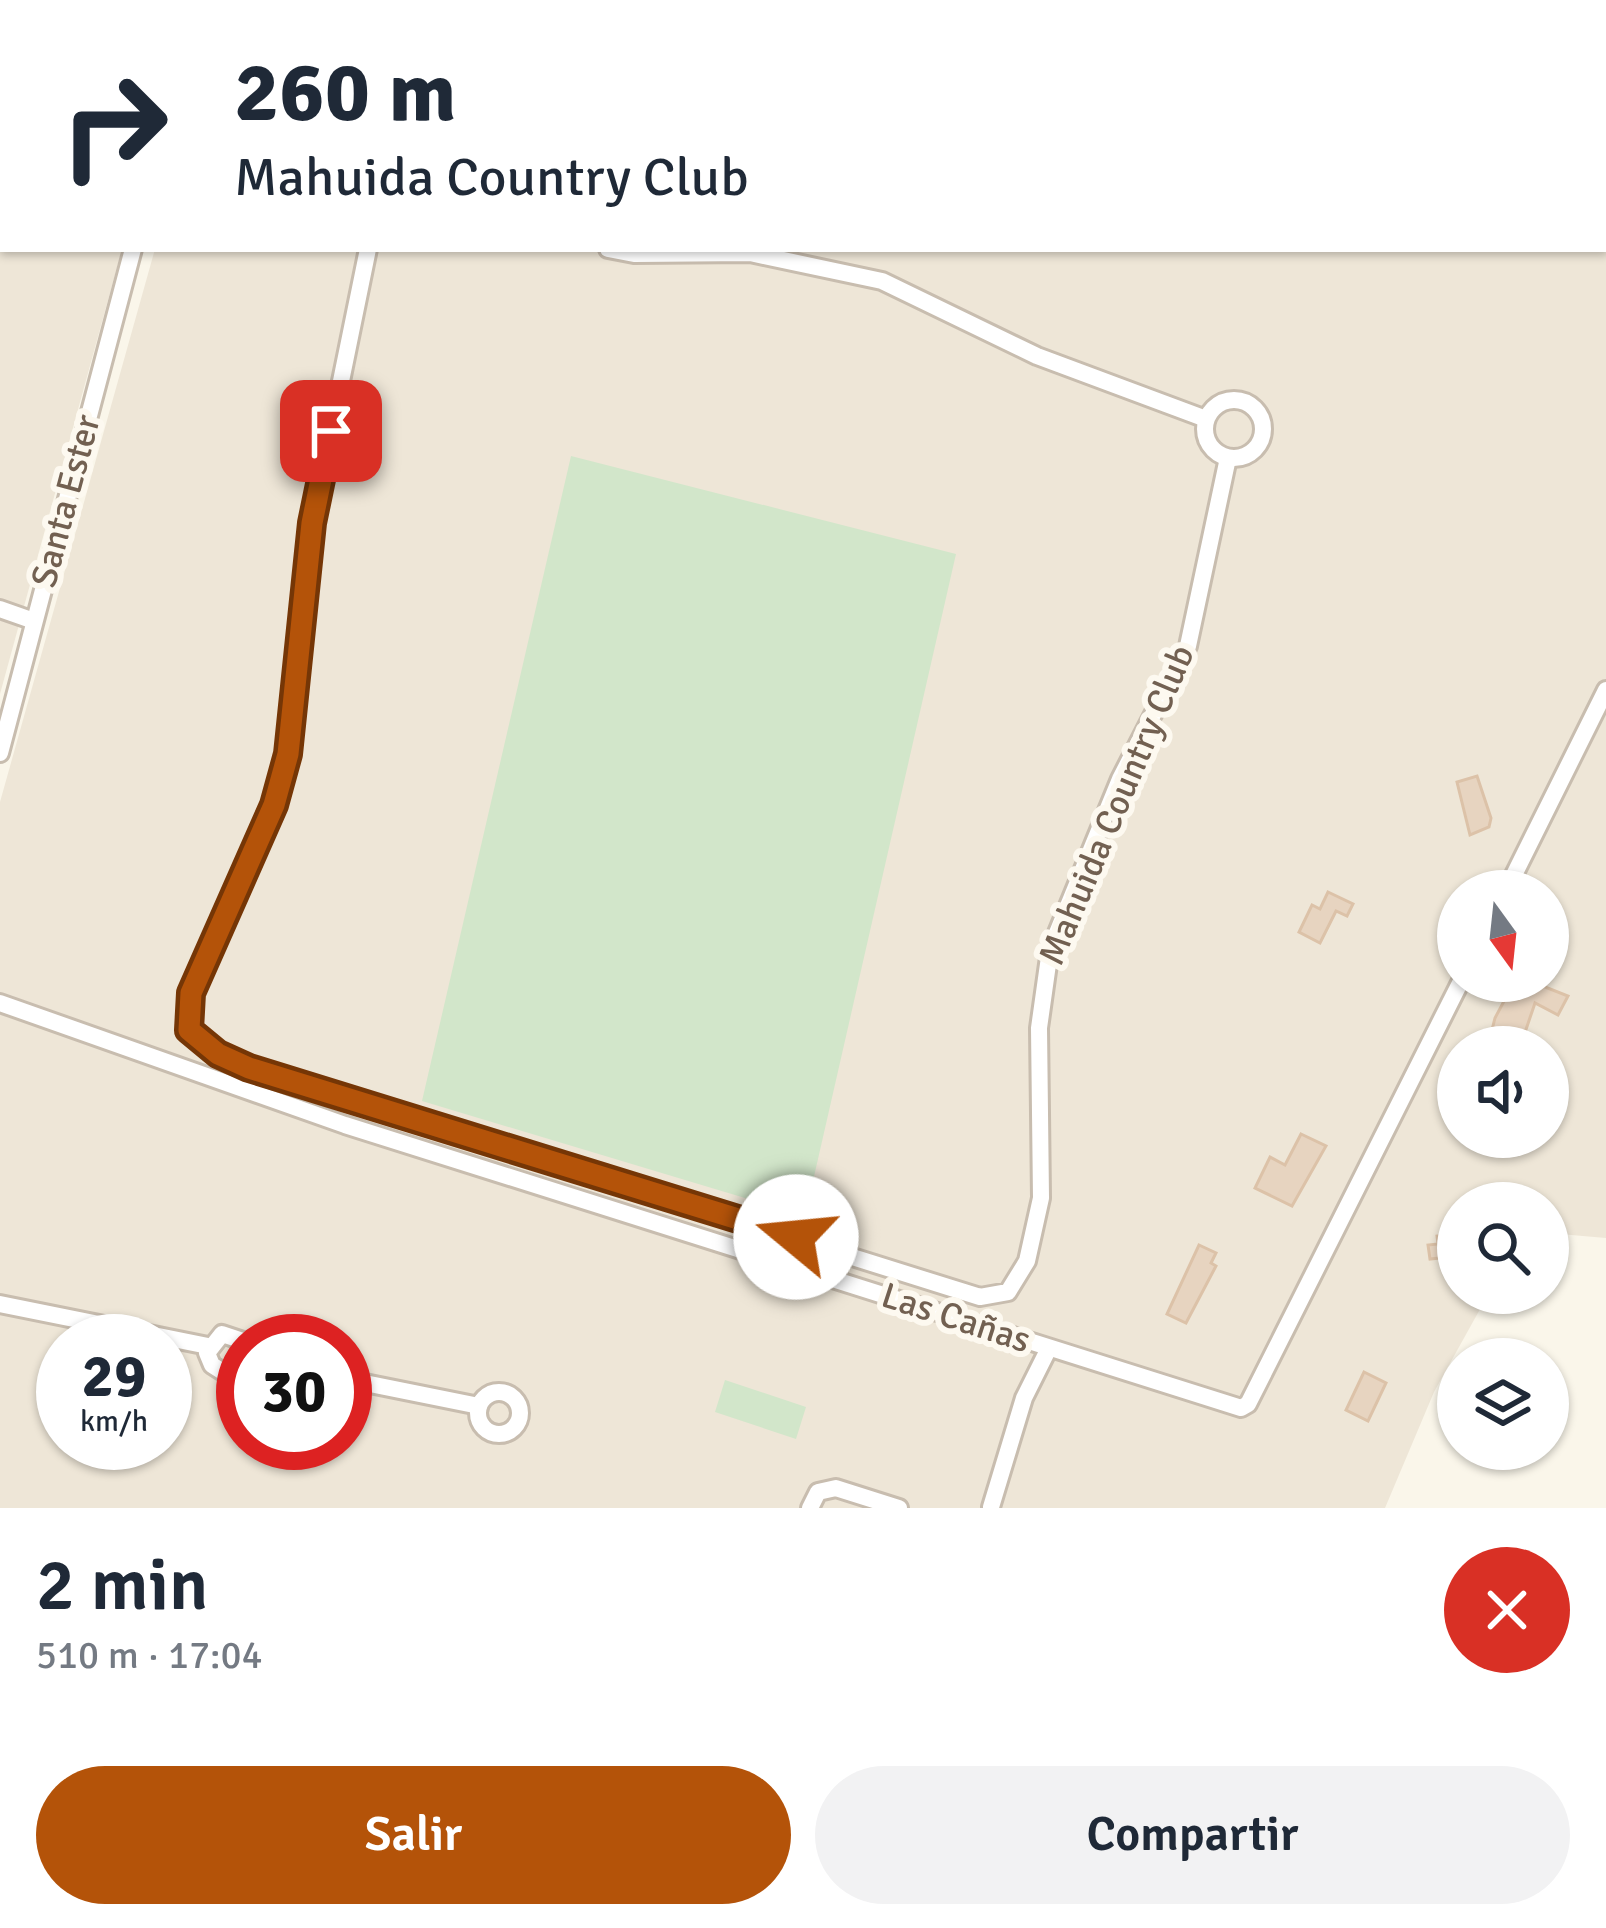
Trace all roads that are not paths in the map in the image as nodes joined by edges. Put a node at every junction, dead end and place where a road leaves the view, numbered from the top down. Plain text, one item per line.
1 (1095, 0) edge
2 (1110, 0) edge
3 (132, 252) edge
4 (367, 252) edge
5 (705, 252) edge
6 (1206, 419) junction
7 (1228, 458) junction
8 (0, 610) edge
9 (34, 621) junction
10 (1606, 690) edge
11 (0, 753) edge
12 (1516, 870) edge
13 (1450, 1002) edge
14 (0, 1003) edge
15 (0, 1304) edge
16 (216, 1339) edge
17 (208, 1346) junction
18 (1049, 1348) junction
19 (216, 1369) edge
20 (372, 1384) edge
21 (479, 1406) dead end
22 (810, 1508) edge
23 (899, 1508) edge
24 (991, 1508) edge

1 - 2 street
3 - 9 street, Santa Ester
4 - 7 street, Mahuida Country Club
5 - 6 street
6 - 7 street
6 - 7 street
8 - 9 street
9 - 11 street, Santa Ester
10 - 12 street
13 - 18 street, Las Cañas
14 - 18 street, Las Cañas
15 - 17 street
16 - 17 street
17 - 19 street
18 - 24 street
20 - 21 street
22 - 23 street

